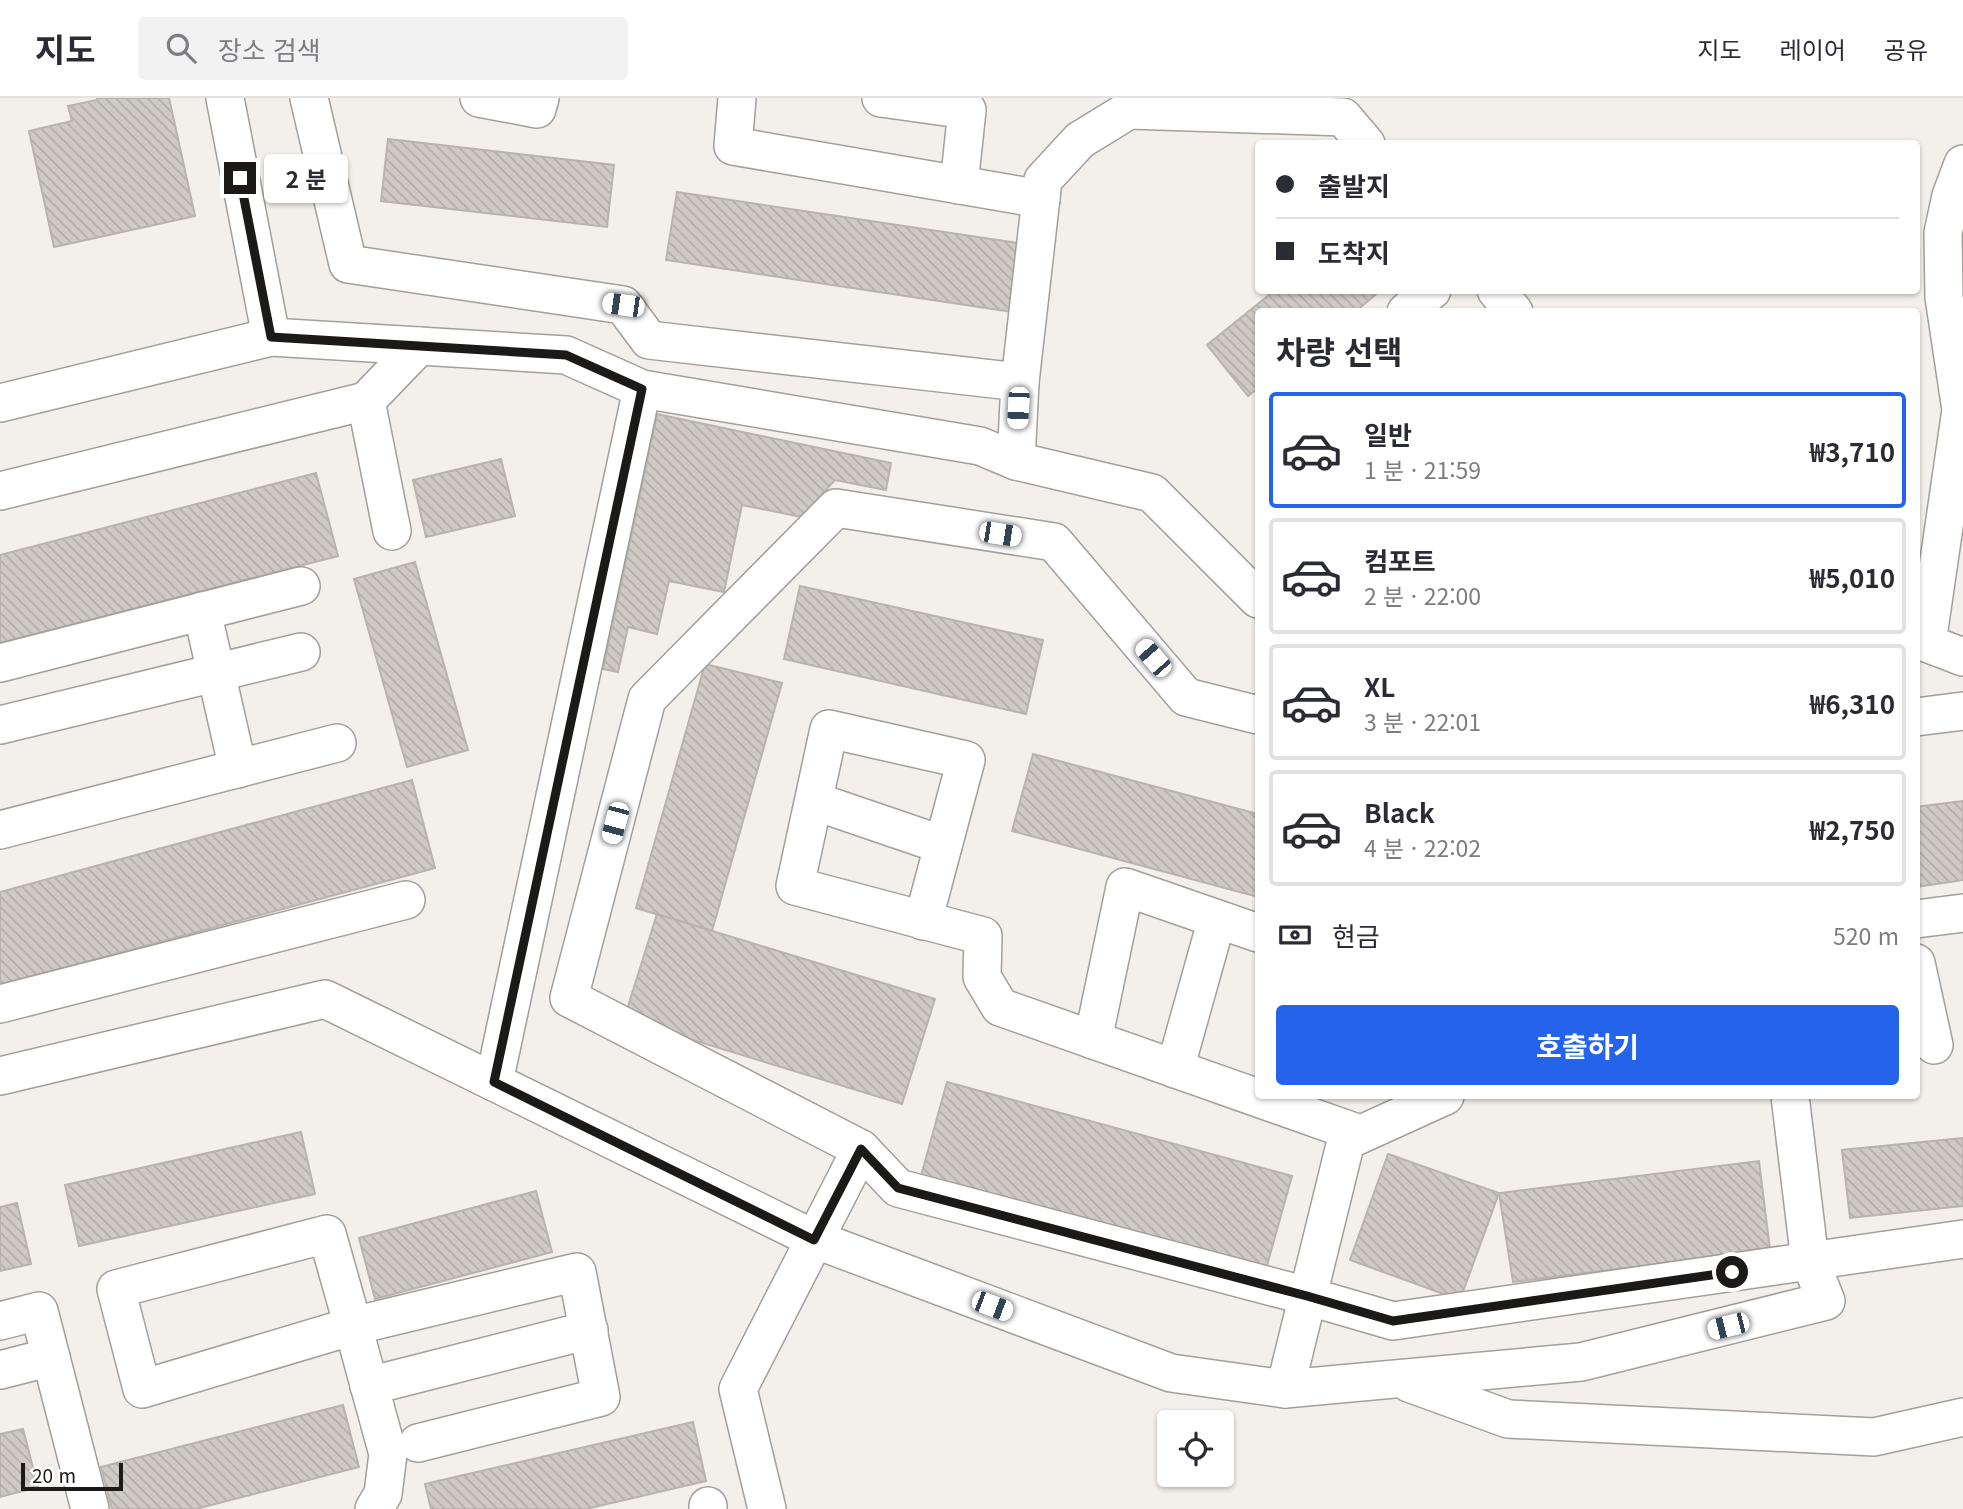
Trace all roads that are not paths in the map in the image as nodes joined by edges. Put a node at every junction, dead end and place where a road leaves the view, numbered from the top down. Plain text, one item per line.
1 (225, 98) edge
2 (309, 98) edge
3 (479, 98) edge
4 (540, 98) edge
5 (737, 98) edge
6 (881, 98) edge
7 (1258, 106) edge
8 (1363, 140) edge
9 (1963, 164) edge
10 (958, 185) junction
11 (1041, 199) junction
12 (1427, 294) edge
13 (1499, 294) edge
14 (1411, 308) edge
15 (1511, 308) edge
16 (271, 337) junction
17 (419, 346) junction
18 (1020, 382) junction
19 (642, 389) junction
20 (366, 401) junction
21 (0, 404) edge
22 (1016, 461) junction
23 (0, 491) edge
24 (392, 531) dead end
25 (301, 586) dead end
26 (1255, 596) edge
27 (202, 611) junction
28 (1922, 641) edge
29 (301, 652) dead end
30 (1963, 656) edge
31 (0, 663) edge
32 (216, 673) junction
33 (1963, 712) edge
34 (1255, 714) edge
35 (1920, 717) edge
36 (0, 725) edge
37 (337, 743) dead end
38 (238, 769) junction
39 (814, 801) junction
40 (0, 830) edge
41 (943, 845) junction
42 (406, 900) dead end
43 (1963, 913) edge
44 (1920, 918) edge
45 (1217, 919) junction
46 (923, 921) junction
47 (1255, 932) edge
48 (1920, 978) edge
49 (0, 1004) edge
50 (1093, 1040) junction
51 (1938, 1045) edge
52 (1175, 1069) junction
53 (0, 1076) edge
54 (494, 1082) junction
55 (1255, 1095) edge
56 (1268, 1099) edge
57 (1438, 1099) edge
58 (1790, 1099) edge
59 (1360, 1134) junction
60 (861, 1149) junction
61 (1963, 1239) edge
62 (814, 1240) junction
63 (1811, 1261) junction
64 (1307, 1296) junction
65 (0, 1321) edge
66 (353, 1326) junction
67 (589, 1330) junction
68 (51, 1357) junction
69 (0, 1370) edge
70 (1398, 1379) junction
71 (369, 1386) junction
72 (1286, 1390) junction
73 (1963, 1417) edge
74 (418, 1443) dead end
75 (90, 1509) edge
76 (374, 1509) edge
77 (767, 1509) edge

1 - 16 street
2 - 18 street
3 - 4 street
5 - 10 street
6 - 10 street
7 - 8 street
7 - 11 street
9 - 28 street
10 - 11 street
11 - 18 street
12 - 14 street
13 - 15 street
16 - 17 street
16 - 21 street
17 - 19 street
17 - 20 street
18 - 22 street
19 - 22 street
19 - 54 street
20 - 23 street
20 - 24 street
22 - 26 street
25 - 27 street
27 - 31 street
27 - 32 street
28 - 30 street
29 - 32 street
32 - 36 street
32 - 38 street
33 - 35 street
34 - 60 street
37 - 38 street
38 - 40 street
39 - 41 street
39 - 41 street
39 - 46 street
41 - 46 street
42 - 49 street
43 - 44 street
45 - 47 street
45 - 50 street
45 - 52 street
46 - 50 street
48 - 51 street
50 - 52 street
52 - 55 street
53 - 54 street
54 - 62 street
56 - 59 street
57 - 59 street
58 - 63 street
59 - 64 street
60 - 62 street
60 - 64 street
61 - 63 street
62 - 72 street
62 - 77 street
63 - 64 street
63 - 70 street
64 - 72 street
65 - 68 street
66 - 66 street
66 - 67 street
66 - 71 street
67 - 71 street
67 - 74 street
68 - 69 street
68 - 75 street
70 - 72 street
70 - 73 street
71 - 76 street

